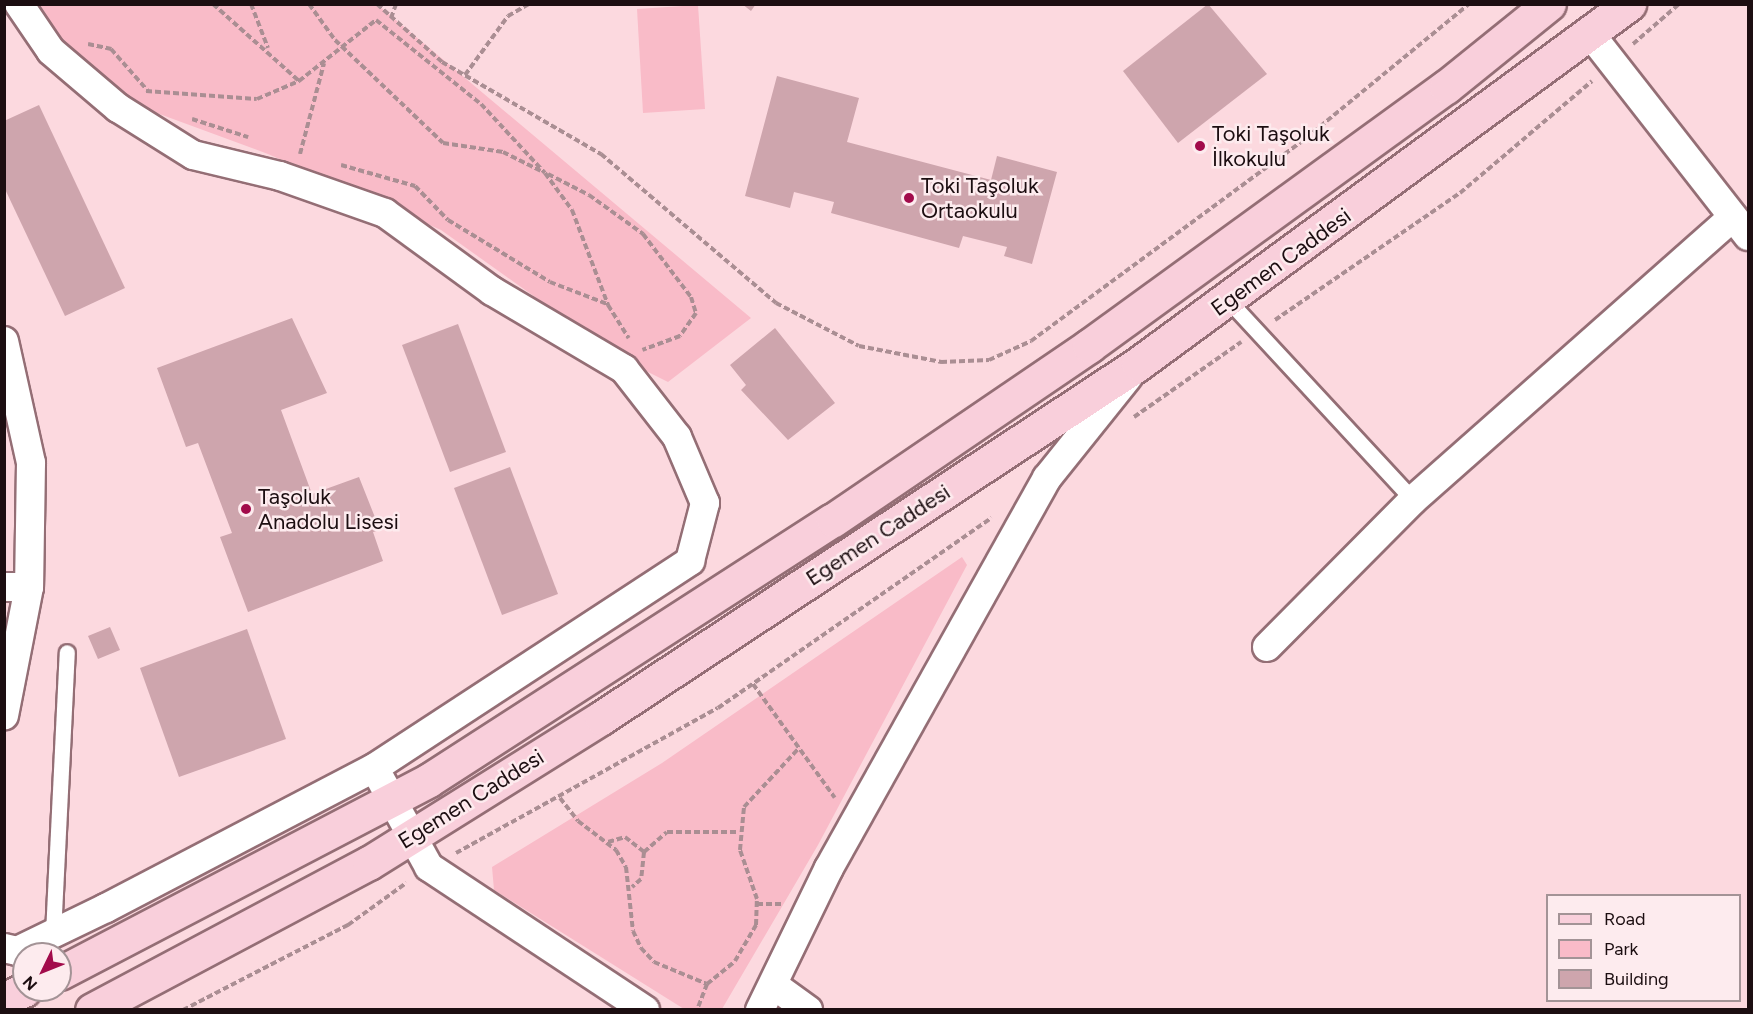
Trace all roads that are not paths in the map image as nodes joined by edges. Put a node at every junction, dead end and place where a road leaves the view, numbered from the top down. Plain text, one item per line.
1 (19, 4) edge
2 (1549, 4) edge
3 (1629, 4) edge
4 (1591, 35) junction
5 (1741, 226) edge
6 (1228, 300) junction
7 (4, 341) edge
8 (1138, 363) junction
9 (1413, 500) junction
10 (16, 587) edge
11 (1267, 647) dead end
12 (67, 652) dead end
13 (4, 716) edge
14 (374, 768) junction
15 (391, 800) junction
16 (409, 838) junction
17 (53, 934) junction
18 (4, 948) edge
19 (72, 967) edge
20 (775, 986) junction
21 (92, 1010) edge
22 (645, 1010) edge
23 (760, 1010) edge
24 (808, 1010) edge

1 - 14 street
2 - 15 main road, Egemen Caddesi
3 - 4 main road, Egemen Caddesi
4 - 5 street
4 - 6 main road, Egemen Caddesi
5 - 9 street
6 - 8 main road, Egemen Caddesi
6 - 9 lane
7 - 10 street
8 - 16 main road, Egemen Caddesi
8 - 20 street
9 - 11 street
10 - 13 street
12 - 17 lane
14 - 15 street
14 - 17 street
15 - 16 street
15 - 19 main road, Egemen Caddesi
16 - 21 main road, Egemen Caddesi
16 - 22 street
17 - 18 street
20 - 23 street
20 - 24 street

